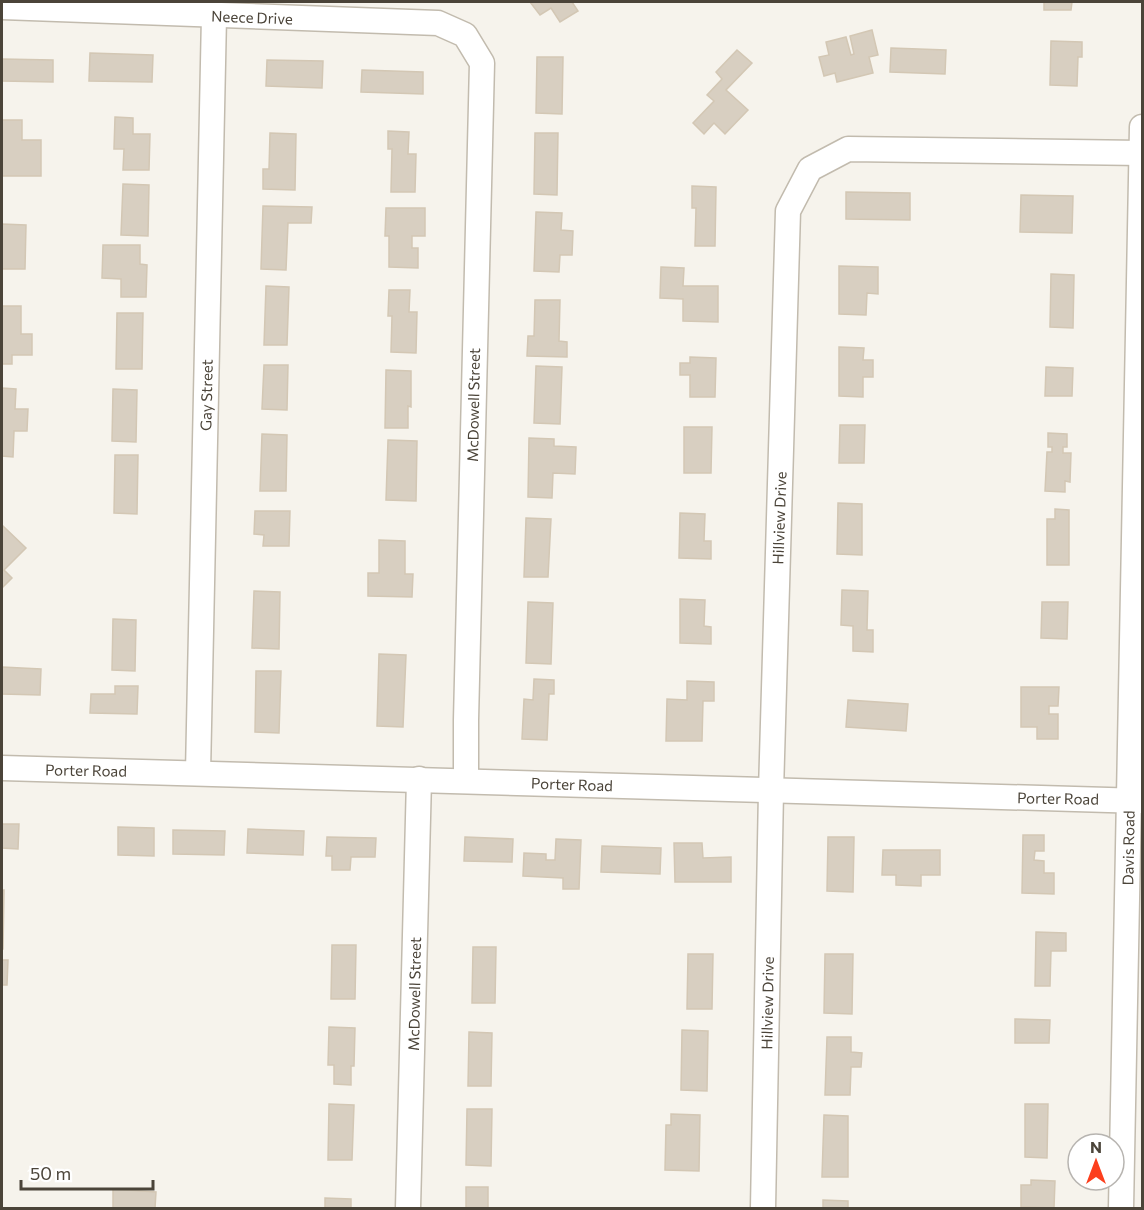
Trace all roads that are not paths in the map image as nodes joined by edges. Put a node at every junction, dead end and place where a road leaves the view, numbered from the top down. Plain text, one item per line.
1 (65, 5) edge
2 (2, 7) edge
3 (214, 16) junction
4 (465, 35) joint
5 (1143, 127) edge
6 (1142, 153) edge
7 (2, 768) edge
8 (198, 773) junction
9 (419, 779) junction
10 (466, 780) junction
11 (771, 791) junction
12 (1136, 800) edge
13 (408, 1209) edge
14 (763, 1209) edge
15 (1121, 1209) edge

1 - 2 street, Neece Drive
1 - 3 street, Neece Drive
3 - 4 street, Neece Drive
3 - 8 street, Gay Street
4 - 10 street, McDowell Street
5 - 6 street, Davis Road
6 - 11 street, Hillview Drive
6 - 12 street, Davis Road
7 - 8 street, Porter Road
8 - 9 street, Porter Road
9 - 10 street, Porter Road
9 - 13 street, McDowell Street
10 - 11 street, Porter Road
11 - 12 street, Porter Road
11 - 14 street, Hillview Drive
12 - 15 street, Davis Road

